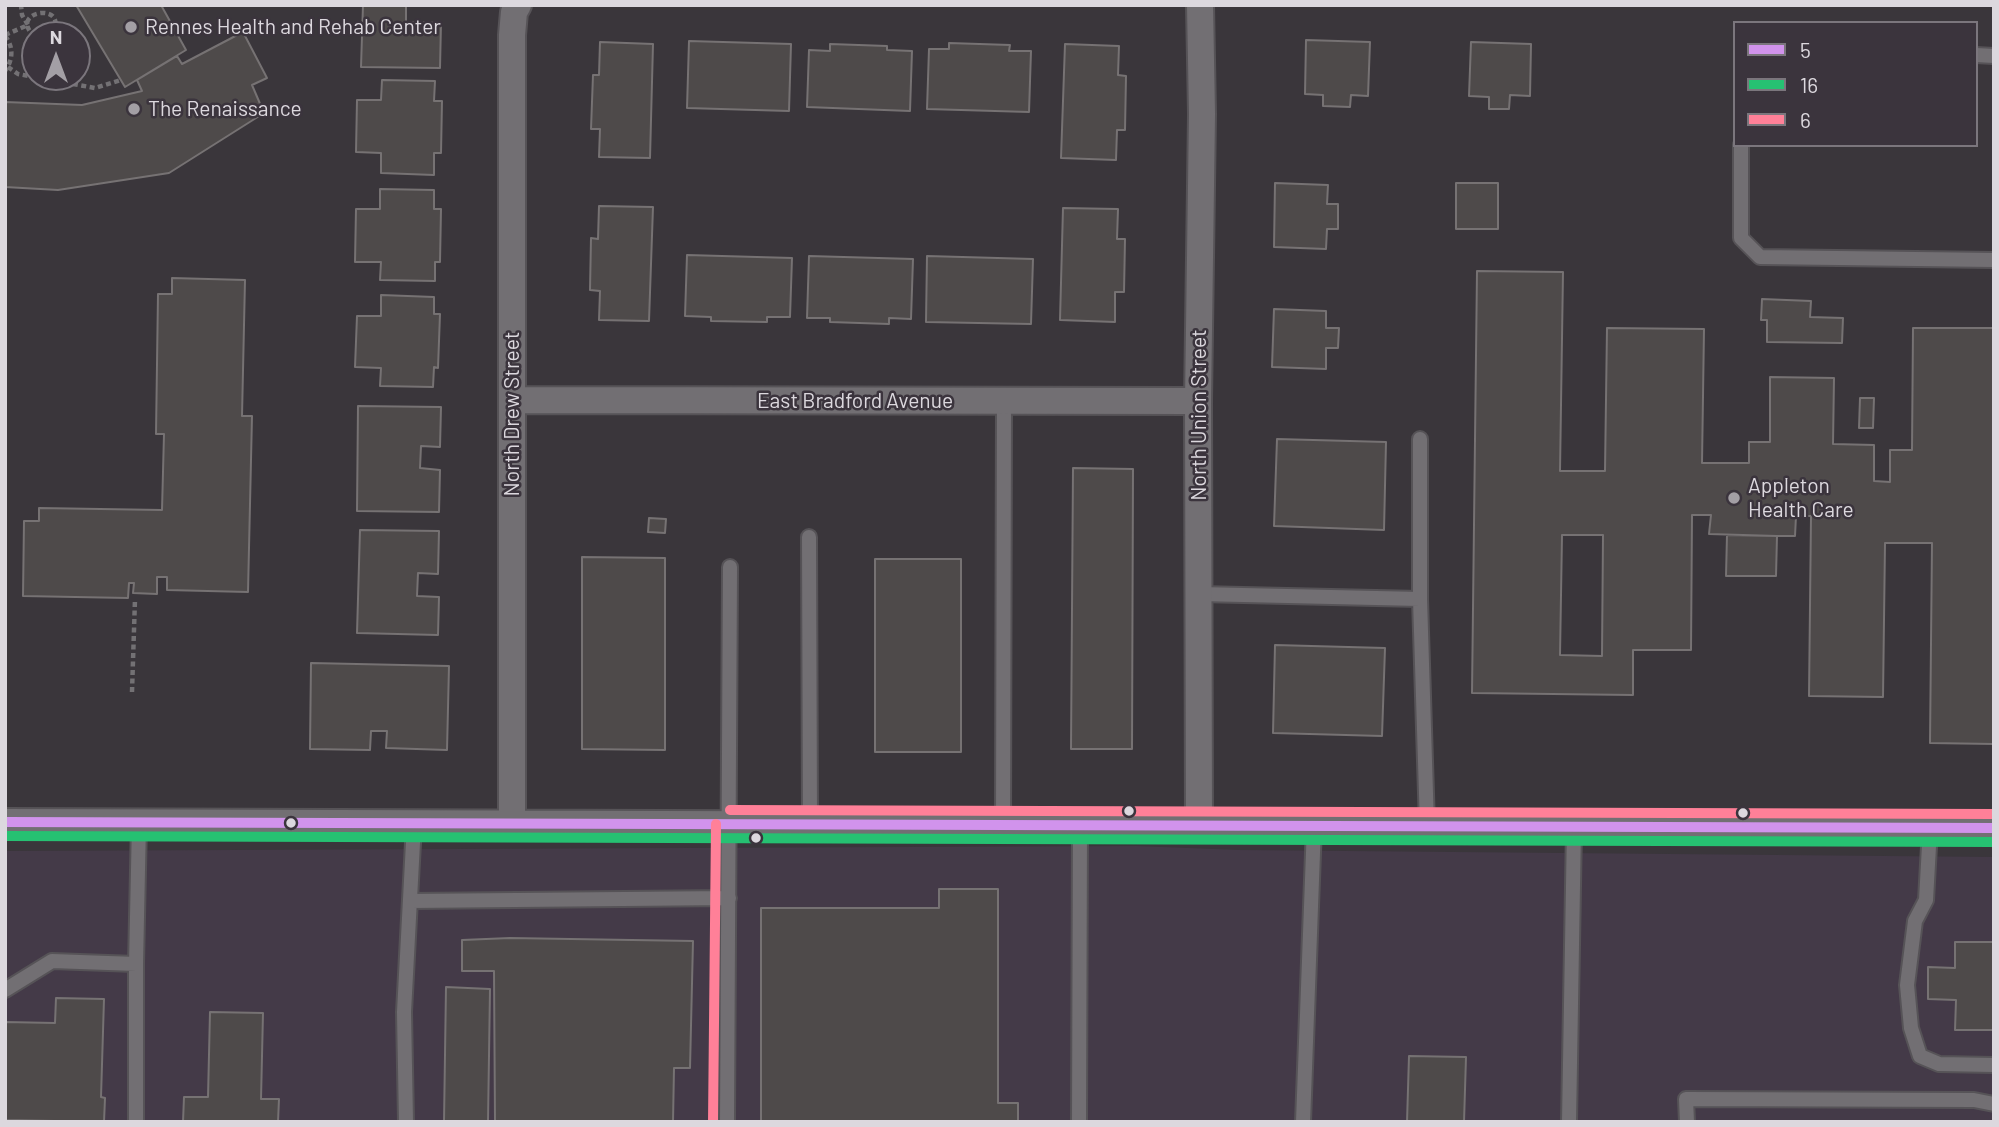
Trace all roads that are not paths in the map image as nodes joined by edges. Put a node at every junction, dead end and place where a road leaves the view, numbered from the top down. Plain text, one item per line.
1 (518, 5) edge
2 (1200, 5) edge
3 (1741, 147) edge
4 (1994, 260) edge
5 (512, 400) junction
6 (1004, 401) junction
7 (1198, 401) junction
8 (1420, 439) dead end
9 (809, 537) dead end
10 (730, 567) dead end
11 (1199, 594) junction
12 (1420, 599) junction
13 (5, 822) edge
14 (139, 822) junction
15 (414, 824) junction
16 (512, 824) junction
17 (730, 824) junction
18 (810, 825) junction
19 (1003, 825) junction
20 (1080, 825) junction
21 (1199, 826) junction
22 (1314, 826) junction
23 (1427, 826) junction
24 (1574, 827) junction
25 (1930, 828) junction
26 (1994, 828) edge
27 (729, 898) junction
28 (410, 901) junction
29 (136, 964) junction
30 (5, 990) edge
31 (1994, 1065) edge
32 (1994, 1104) edge
33 (136, 1122) edge
34 (406, 1122) edge
35 (727, 1122) edge
36 (1079, 1122) edge
37 (1303, 1122) edge
38 (1569, 1122) edge
39 (1686, 1122) edge

1 - 5 street, North Drew Street
2 - 7 street, North Union Street
3 - 4 lane
5 - 6 street, East Bradford Avenue
5 - 16 street, North Drew Street
6 - 7 street, East Bradford Avenue
6 - 19 lane
7 - 11 street, North Union Street
8 - 12 lane
9 - 18 lane
10 - 17 lane
11 - 12 lane
11 - 21 street, North Union Street
12 - 23 lane
13 - 14 street
14 - 15 street
14 - 29 lane
15 - 16 street
15 - 28 lane
16 - 17 street
17 - 18 street
17 - 27 lane
18 - 19 street
19 - 20 street
20 - 21 street
20 - 36 lane
21 - 22 street
22 - 23 street
22 - 37 lane
23 - 24 street
24 - 25 street
24 - 38 lane
25 - 26 street
25 - 31 lane
27 - 28 lane
27 - 35 lane
28 - 34 lane
29 - 30 lane
29 - 33 lane
32 - 39 lane

